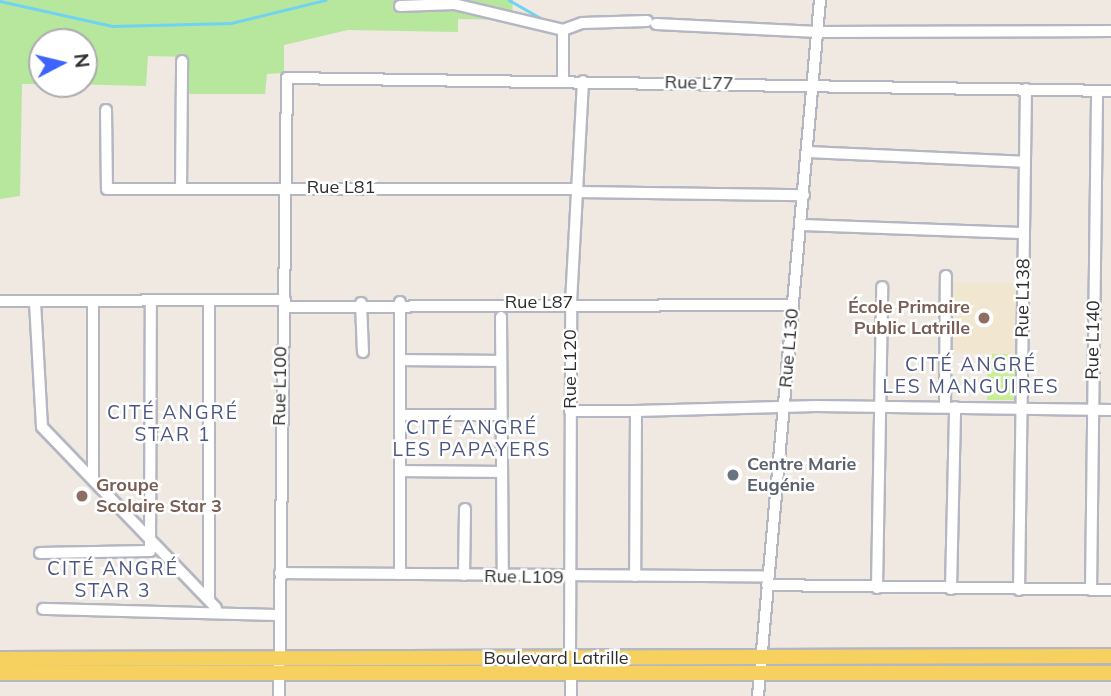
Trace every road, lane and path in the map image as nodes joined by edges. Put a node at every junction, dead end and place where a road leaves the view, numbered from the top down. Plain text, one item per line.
1 (820, 0) edge
2 (400, 6) dead end
3 (563, 30) junction
4 (818, 32) junction
5 (1111, 32) edge
6 (182, 61) dead end
7 (287, 78) joint
8 (563, 81) junction
9 (583, 81) junction
10 (814, 85) junction
11 (1026, 89) junction
12 (1097, 91) junction
13 (1111, 91) edge
14 (106, 110) dead end
15 (807, 152) junction
16 (1024, 162) junction
17 (284, 187) junction
18 (181, 188) junction
19 (577, 190) junction
20 (804, 195) junction
21 (800, 225) junction
22 (1024, 233) junction
23 (946, 276) dead end
24 (882, 287) dead end
25 (0, 301) edge
26 (35, 302) junction
27 (93, 302) junction
28 (150, 302) junction
29 (209, 302) junction
30 (400, 302) junction
31 (285, 303) junction
32 (361, 303) junction
33 (571, 303) junction
34 (793, 305) junction
35 (501, 317) dead end
36 (363, 352) dead end
37 (405, 360) junction
38 (501, 361) junction
39 (880, 405) junction
40 (950, 406) junction
41 (783, 408) junction
42 (1022, 409) junction
43 (1093, 410) junction
44 (1111, 410) edge
45 (570, 411) junction
46 (636, 411) junction
47 (401, 415) junction
48 (500, 415) junction
49 (405, 471) junction
50 (501, 471) junction
51 (93, 478) junction
52 (465, 509) dead end
53 (150, 536) junction
54 (40, 553) dead end
55 (280, 573) junction
56 (465, 573) junction
57 (400, 574) junction
58 (503, 576) junction
59 (635, 576) junction
60 (571, 578) junction
61 (767, 581) junction
62 (877, 588) junction
63 (951, 589) junction
64 (1019, 590) junction
65 (1091, 590) junction
66 (1111, 590) edge
67 (212, 604) junction
68 (43, 609) dead end
69 (279, 615) junction
70 (1111, 656) edge
71 (570, 657) junction
72 (761, 658) junction
73 (0, 659) edge
74 (279, 666) junction
75 (0, 673) edge
76 (571, 673) junction
77 (1111, 673) edge
78 (759, 674) junction
79 (279, 696) edge
80 (571, 696) edge
81 (758, 696) edge

1 - 4 street, Rue L130
2 - 3 street
3 - 4 street
3 - 8 street
4 - 5 street
4 - 10 street, Rue L130
6 - 18 street
7 - 8 street, Rue L77
7 - 17 street, Rue L100
8 - 9 street, Rue L77
9 - 10 street, Rue L77
9 - 19 street, Rue L120
10 - 11 street, Rue L77
10 - 15 street, Rue L130
11 - 12 street, Rue L77
11 - 16 street, Rue L138
12 - 13 street, Rue L77
12 - 43 street, Rue L140
14 - 18 street, Rue L81
15 - 16 street
15 - 20 street, Rue L130
16 - 22 street, Rue L138
17 - 18 street, Rue L81
17 - 19 street, Rue L81
17 - 31 street, Rue L100
19 - 20 street, Rue L81
19 - 33 street, Rue L120
20 - 21 street, Rue L130
21 - 22 street
21 - 34 street, Rue L130
22 - 42 street, Rue L138
23 - 40 street
24 - 39 street
25 - 26 street, Rue L87
26 - 27 street, Rue L87
26 - 51 street
27 - 28 street, Rue L87
27 - 51 street
28 - 29 street, Rue L87
28 - 53 street
29 - 31 street, Rue L87
29 - 67 street
30 - 32 street, Rue L87
30 - 33 street, Rue L87
30 - 37 street
31 - 32 street, Rue L87
31 - 55 street, Rue L100
32 - 36 street
33 - 34 street, Rue L87
33 - 45 street, Rue L120
34 - 41 street, Rue L130
35 - 38 street
37 - 38 street
37 - 47 street
38 - 48 street
39 - 40 street
39 - 41 street
39 - 62 street
40 - 42 street
40 - 63 street
41 - 46 street
41 - 61 street, Rue L130
42 - 43 street
42 - 64 street, Rue L138
43 - 44 street
43 - 65 street, Rue L140
45 - 46 street
45 - 60 street, Rue L120
46 - 59 street
47 - 48 street
47 - 49 street
48 - 50 street
49 - 50 street
49 - 57 street
50 - 58 street
51 - 53 street
52 - 56 street
53 - 54 street
53 - 67 street
55 - 57 street, Rue L109
55 - 69 street, Rue L100
56 - 57 street, Rue L109
56 - 58 street, Rue L109
58 - 60 street, Rue L109
59 - 60 street, Rue L109
59 - 61 street, Rue L109
60 - 71 street, Rue L120
61 - 62 street, Rue L109
61 - 72 street, Rue L130
62 - 63 street, Rue L109
63 - 64 street, Rue L109
64 - 65 street, Rue L109
65 - 66 street, Rue L109
67 - 68 street
67 - 69 street
69 - 74 street, Rue L100
70 - 72 main road, Boulevard Latrille
71 - 72 main road, Boulevard Latrille
71 - 74 main road, Boulevard Latrille
72 - 78 street, Rue L130
73 - 74 main road, Boulevard Latrille
74 - 75 main road, Boulevard Latrille
74 - 76 main road, Boulevard Latrille
74 - 79 street, Rue L100
76 - 78 main road, Boulevard Latrille
76 - 80 street
77 - 78 main road, Boulevard Latrille
78 - 81 street, Rue L130

